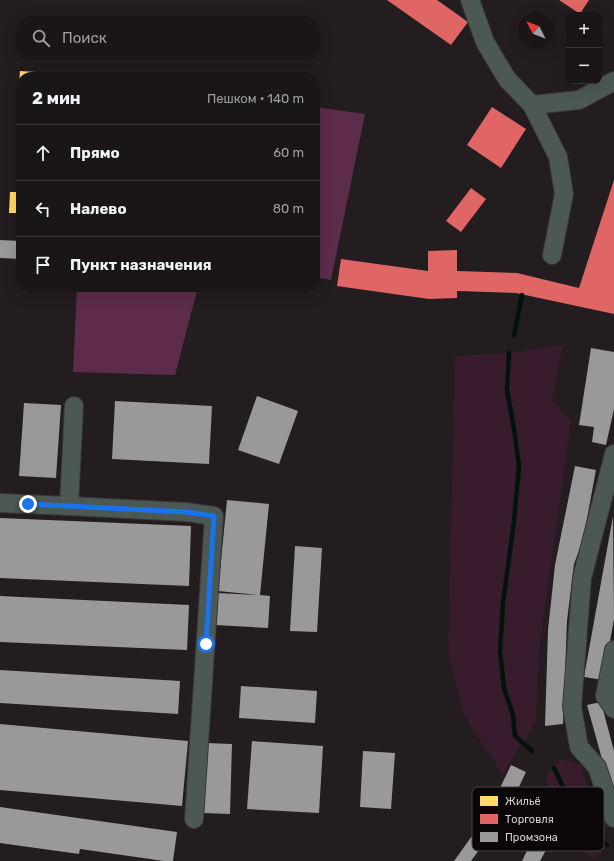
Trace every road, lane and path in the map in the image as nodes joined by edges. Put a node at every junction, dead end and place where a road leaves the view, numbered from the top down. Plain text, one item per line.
1 (470, 0) edge
2 (614, 81) edge
3 (532, 105) junction
4 (552, 255) dead end
5 (74, 406) dead end
6 (614, 454) edge
7 (0, 502) edge
8 (69, 506) junction
9 (614, 650) edge
10 (614, 709) edge
11 (604, 787) edge
12 (604, 788) edge
13 (614, 818) edge
14 (194, 819) dead end

1 - 3 lane
2 - 3 lane
3 - 4 lane
5 - 8 lane
6 - 11 lane
7 - 8 lane
8 - 14 lane
9 - 10 lane
12 - 13 lane

